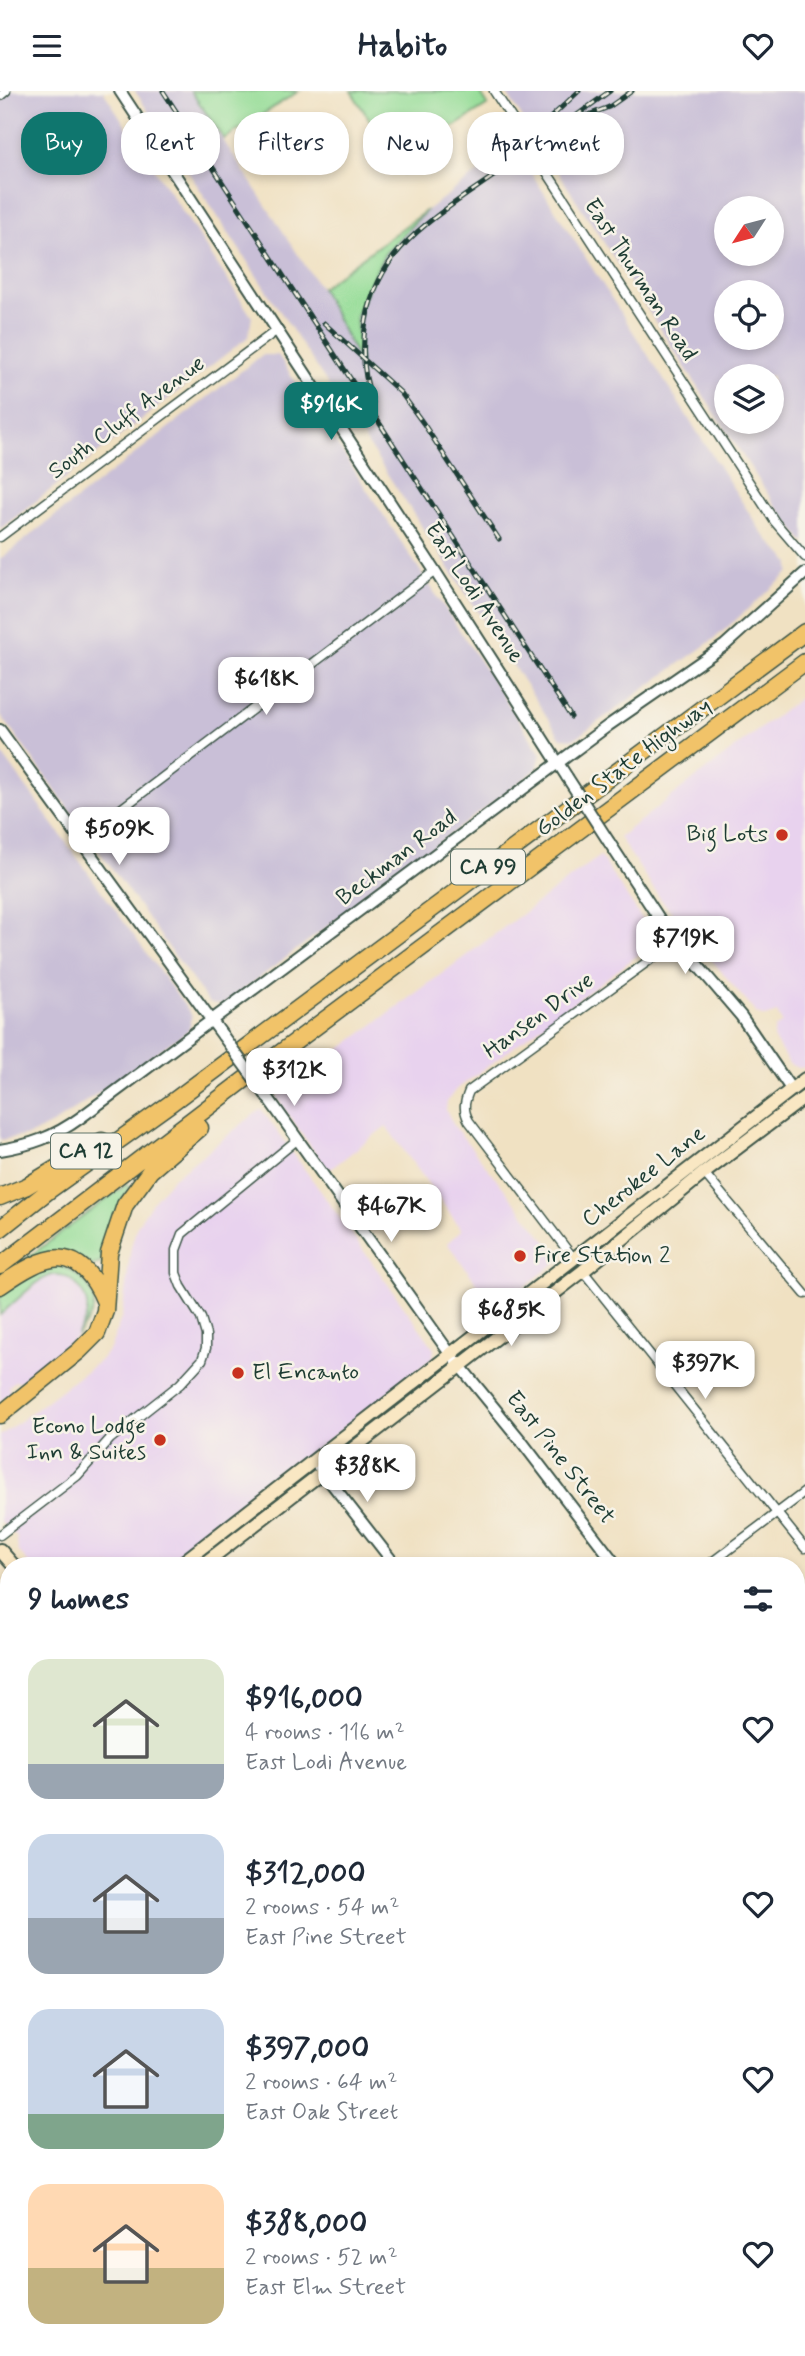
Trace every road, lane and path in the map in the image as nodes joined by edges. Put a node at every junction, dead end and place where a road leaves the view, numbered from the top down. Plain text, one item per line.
1 (6, 91) edge
2 (120, 91) edge
3 (494, 91) edge
4 (0, 96) edge
5 (277, 330) junction
6 (0, 537) edge
7 (805, 557) edge
8 (435, 571) junction
9 (805, 573) edge
10 (805, 632) edge
11 (805, 662) edge
12 (0, 730) edge
13 (558, 763) junction
14 (80, 840) junction
15 (676, 941) junction
16 (212, 1021) junction
17 (805, 1079) edge
18 (244, 1080) junction
19 (791, 1089) junction
20 (803, 1102) edge
21 (171, 1103) junction
22 (298, 1139) junction
23 (0, 1150) edge
24 (704, 1173) junction
25 (0, 1197) edge
26 (0, 1229) edge
27 (574, 1259) junction
28 (0, 1266) edge
29 (583, 1271) junction
30 (0, 1286) edge
31 (805, 1294) edge
32 (105, 1302) junction
33 (451, 1355) junction
34 (461, 1366) junction
35 (0, 1415) edge
36 (314, 1461) junction
37 (323, 1472) junction
38 (805, 1492) edge
39 (777, 1513) junction
40 (0, 1535) edge
41 (805, 1548) edge
42 (190, 1557) edge
43 (213, 1557) edge
44 (389, 1557) edge
45 (610, 1557) edge
46 (719, 1557) edge

1 - 4 street
2 - 5 street, East Lodi Avenue
3 - 7 street, East Thurman Road
5 - 6 street, South Cluff Avenue
5 - 8 street, East Lodi Avenue
8 - 13 street, East Lodi Avenue
8 - 14 street
9 - 13 street, Beckman Road
10 - 21 highway, Golden State Highway / CA 99
11 - 18 highway, Golden State Highway / CA 99
12 - 14 street, East Pine Street
13 - 15 street, East Lodi Avenue, bridge
13 - 16 street, Beckman Road
14 - 16 street, East Pine Street
15 - 19 street, East Lodi Avenue
15 - 27 street, Hansen Drive
16 - 22 street, East Pine Street, bridge
16 - 23 street, Beckman Road
17 - 19 main road, Cherokee Lane
18 - 28 highway, Golden State Highway / CA 99
18 - 32 highway
19 - 20 main road, East Lodi Avenue
19 - 27 main road, Cherokee Lane
20 - 24 main road, Cherokee Lane
21 - 25 highway, CA 12
21 - 26 highway, Golden State Highway / CA 99
22 - 33 street, East Pine Street
22 - 40 street
24 - 29 main road, Cherokee Lane
24 - 31 street
27 - 33 main road, Cherokee Lane
29 - 34 main road, Cherokee Lane
29 - 39 street
30 - 32 highway
32 - 35 highway
33 - 34 street, East Pine Street
33 - 36 main road, Cherokee Lane
34 - 37 main road, Cherokee Lane
34 - 45 street, East Pine Street
36 - 37 street
36 - 42 main road, Cherokee Lane
37 - 43 main road, Cherokee Lane
37 - 44 street
38 - 39 street
39 - 41 street
39 - 46 street

